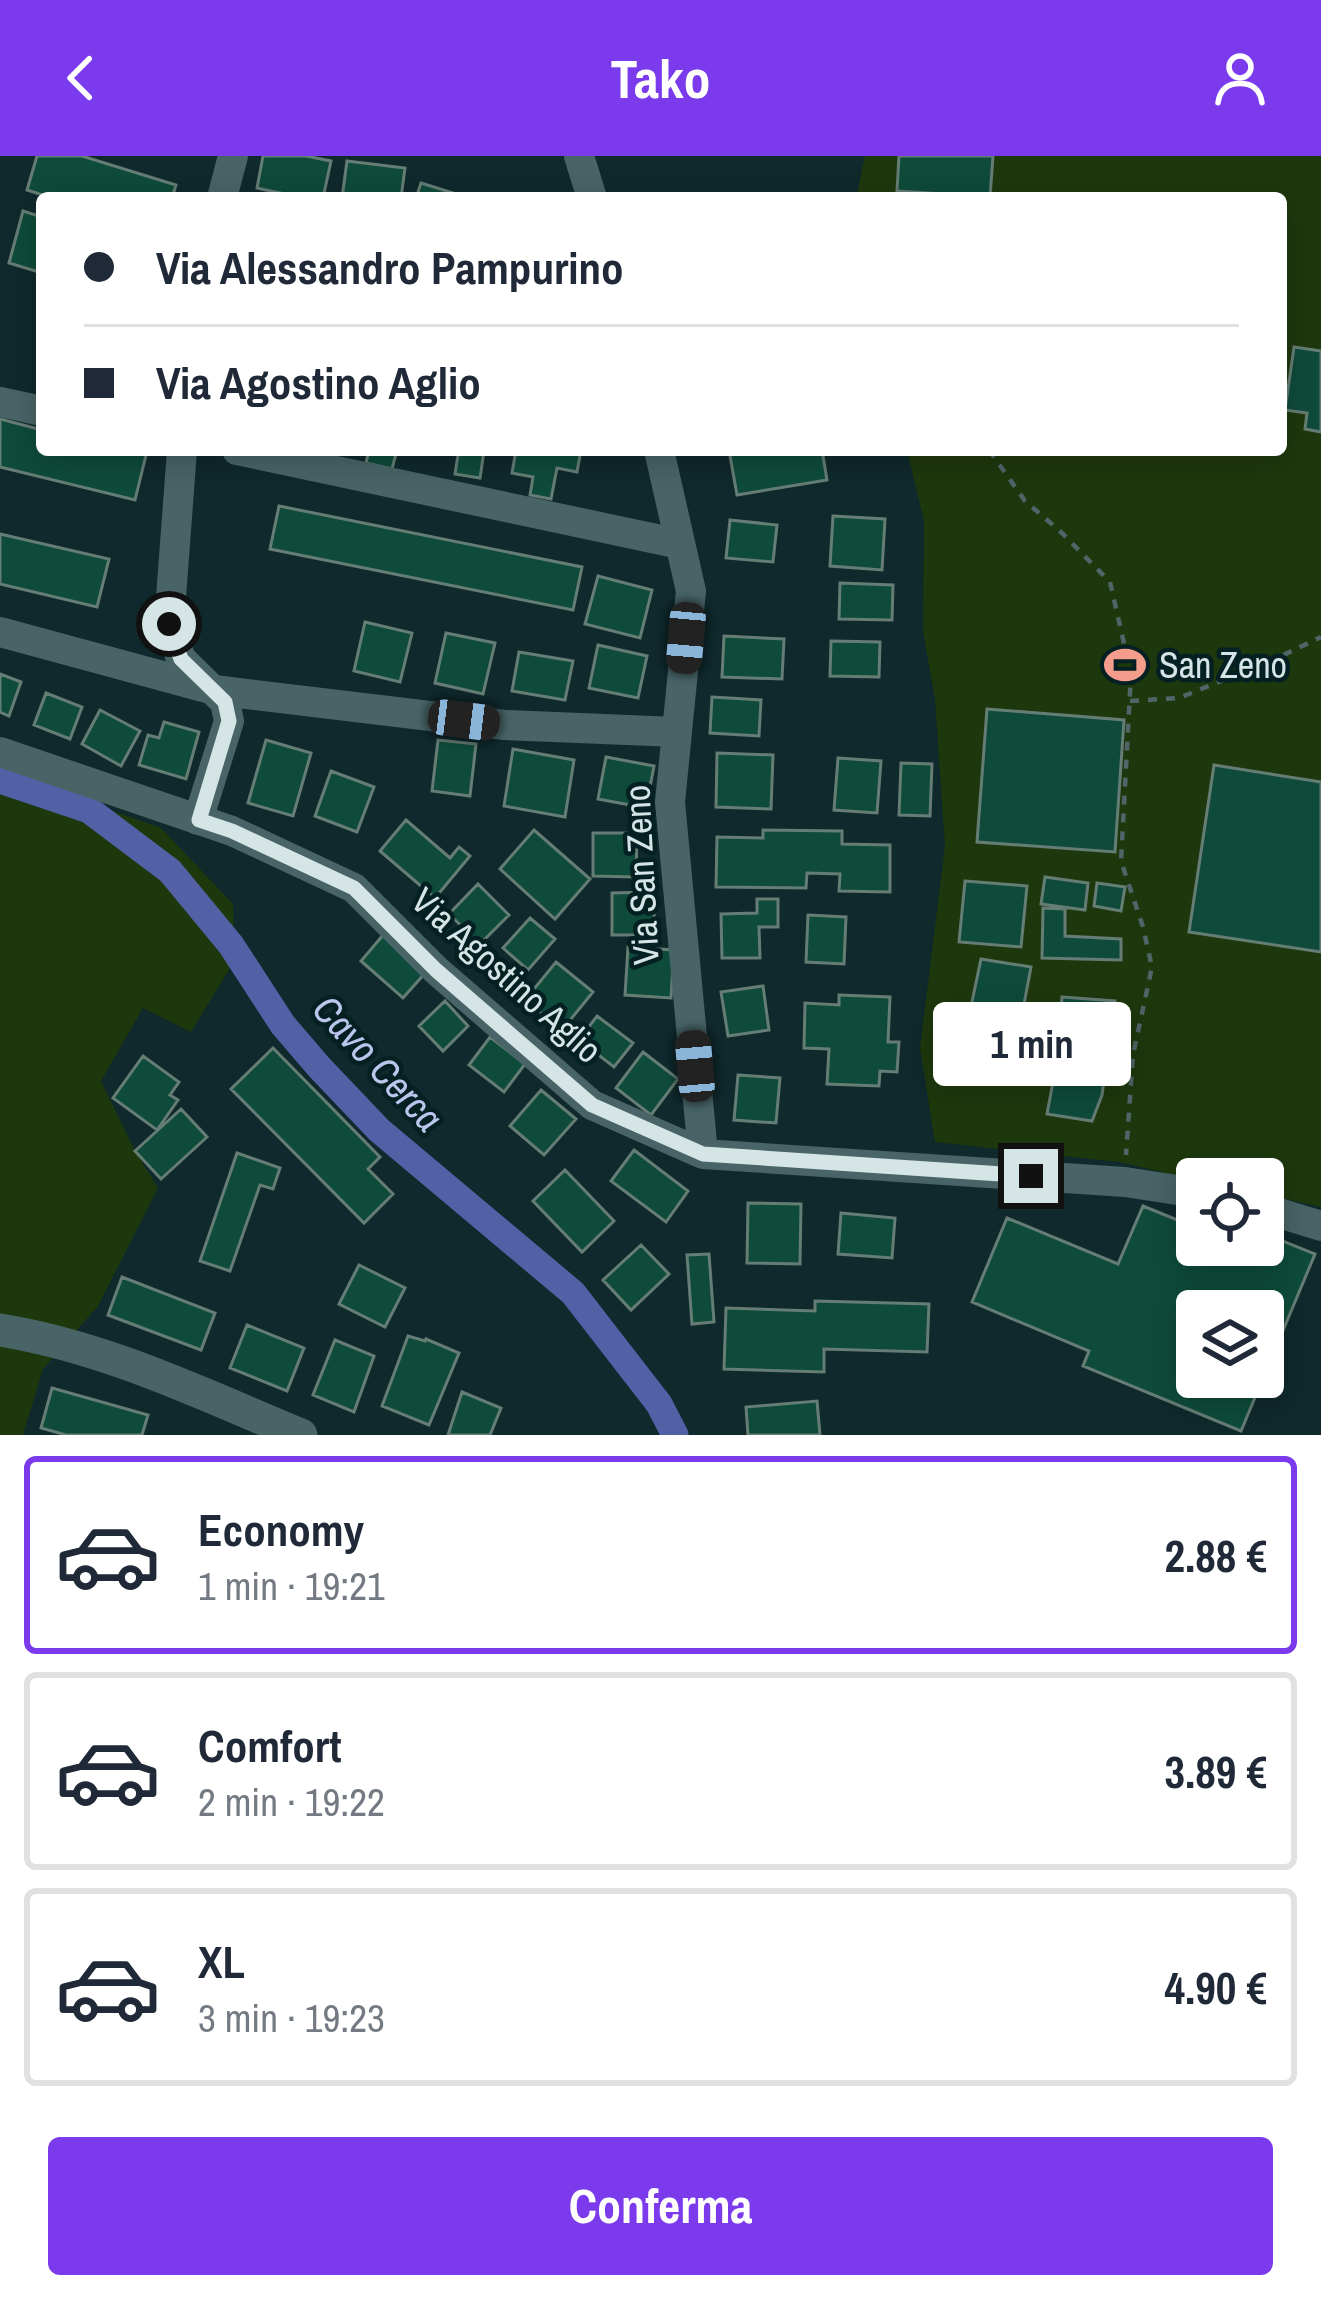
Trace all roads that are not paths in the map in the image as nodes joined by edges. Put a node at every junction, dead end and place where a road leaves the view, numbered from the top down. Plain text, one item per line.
1 (233, 156) edge
2 (579, 156) edge
3 (224, 192) edge
4 (590, 192) edge
5 (0, 403) edge
6 (36, 410) edge
7 (182, 456) edge
8 (265, 456) edge
9 (660, 456) edge
10 (680, 544) junction
11 (0, 632) edge
12 (214, 690) junction
13 (677, 732) junction
14 (0, 752) edge
15 (199, 820) junction
16 (703, 1154) junction
17 (1176, 1190) edge
18 (1284, 1215) edge
19 (1321, 1226) edge
20 (0, 1330) edge
21 (301, 1435) edge

1 - 3 street
2 - 4 street
5 - 6 street
7 - 12 street
8 - 10 street
9 - 10 street, Via San Zeno
10 - 13 street, Via San Zeno
11 - 12 street
12 - 13 street
12 - 15 street
13 - 16 street, Via San Zeno
14 - 15 street, Via Agostino Aglio
15 - 16 street, Via Agostino Aglio
16 - 17 street, Via Agostino Aglio
18 - 19 street
20 - 21 street

